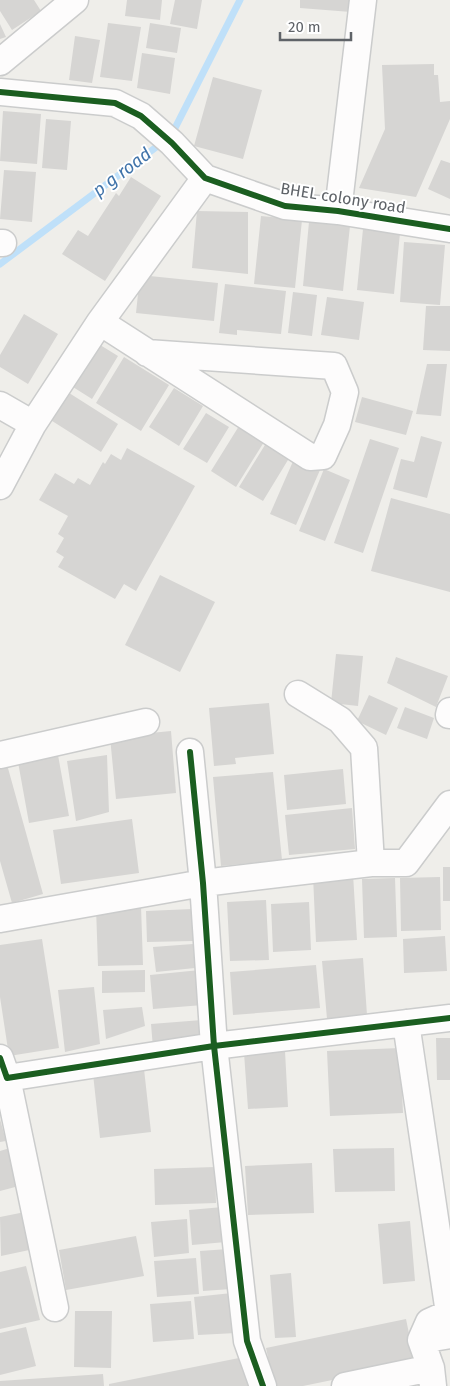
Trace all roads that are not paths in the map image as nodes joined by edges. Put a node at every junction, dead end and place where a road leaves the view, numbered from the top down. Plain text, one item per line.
1 (76, 0) edge
2 (364, 0) edge
3 (0, 62) edge
4 (0, 92) edge
5 (205, 178) junction
6 (338, 211) junction
7 (450, 229) edge
8 (100, 322) junction
9 (147, 352) junction
10 (0, 405) edge
11 (33, 424) junction
12 (0, 486) edge
13 (298, 694) dead end
14 (146, 722) dead end
15 (190, 752) dead end
16 (0, 755) edge
17 (450, 804) edge
18 (372, 863) junction
19 (203, 883) junction
20 (0, 919) edge
21 (450, 1018) edge
22 (406, 1023) junction
23 (214, 1046) junction
24 (4, 1068) edge
25 (55, 1308) dead end
26 (450, 1335) edge
27 (421, 1340) junction
28 (432, 1377) edge
29 (263, 1386) edge
30 (345, 1386) edge

1 - 3 street
2 - 6 street
4 - 5 street
5 - 6 street, BHEL colony road
5 - 8 street
6 - 7 street, BHEL colony road
8 - 9 street
8 - 11 street
9 - 9 street
10 - 11 street
11 - 12 street
13 - 18 street
14 - 16 street
15 - 19 street
17 - 18 street
18 - 19 street
19 - 20 street
19 - 23 street
21 - 22 street
22 - 23 street
22 - 27 street
23 - 24 street
23 - 29 street
24 - 25 street
26 - 27 street
27 - 28 street
28 - 30 street

